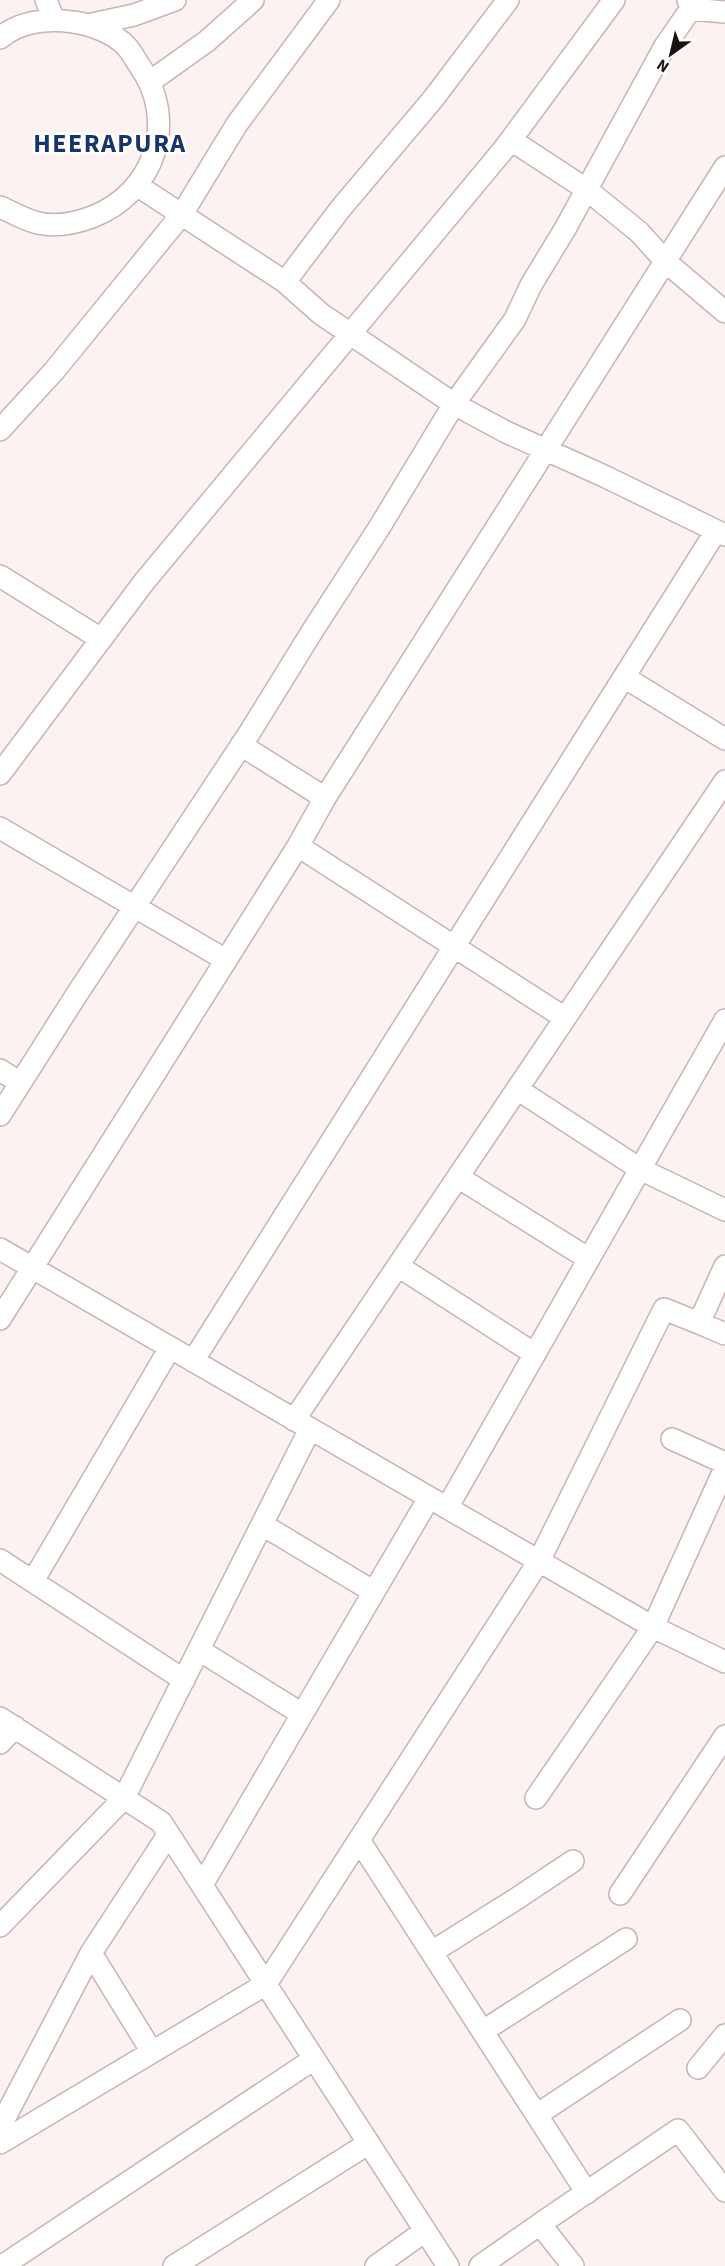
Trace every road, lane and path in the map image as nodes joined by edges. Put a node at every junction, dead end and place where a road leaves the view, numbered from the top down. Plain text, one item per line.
1 (175, 0) edge
2 (252, 0) edge
3 (329, 0) edge
4 (508, 0) edge
5 (614, 0) edge
6 (692, 3) edge
7 (49, 9) edge
8 (725, 12) edge
9 (92, 24) junction
10 (0, 38) edge
11 (151, 81) junction
12 (511, 140) junction
13 (725, 167) edge
14 (138, 186) junction
15 (586, 189) junction
16 (0, 207) edge
17 (182, 214) junction
18 (666, 262) junction
19 (285, 282) junction
20 (725, 312) edge
21 (351, 332) junction
22 (454, 404) junction
23 (0, 430) edge
24 (547, 450) junction
25 (721, 533) edge
26 (0, 576) edge
27 (101, 639) junction
28 (624, 677) junction
29 (725, 739) edge
30 (242, 745) junction
31 (0, 774) edge
32 (725, 781) edge
33 (325, 798) junction
34 (0, 828) edge
35 (298, 846) junction
36 (135, 907) junction
37 (454, 946) junction
38 (226, 960) junction
39 (565, 1018) junction
40 (725, 1020) edge
41 (0, 1070) edge
42 (20, 1083) junction
43 (518, 1089) junction
44 (0, 1115) edge
45 (640, 1169) junction
46 (458, 1177) junction
47 (725, 1210) edge
48 (0, 1249) edge
49 (589, 1259) junction
50 (398, 1266) junction
51 (725, 1266) edge
52 (32, 1268) junction
53 (0, 1319) edge
54 (699, 1323) junction
55 (725, 1334) edge
56 (170, 1348) junction
57 (535, 1354) junction
58 (193, 1361) junction
59 (302, 1424) junction
60 (672, 1439) dead end
61 (725, 1465) edge
62 (438, 1503) junction
63 (263, 1525) junction
64 (0, 1560) edge
65 (539, 1561) junction
66 (33, 1581) junction
67 (374, 1592) junction
68 (652, 1627) junction
69 (199, 1650) junction
70 (725, 1662) edge
71 (184, 1680) junction
72 (302, 1714) junction
73 (8, 1723) edge
74 (725, 1736) edge
75 (0, 1743) edge
76 (124, 1798) junction
77 (536, 1798) dead end
78 (168, 1835) junction
79 (359, 1840) junction
80 (573, 1861) dead end
81 (202, 1885) junction
82 (620, 1894) dead end
83 (0, 1926) edge
84 (626, 1939) dead end
85 (432, 1952) junction
86 (91, 1953) junction
87 (266, 1984) junction
88 (680, 2020) dead end
89 (483, 2031) junction
90 (725, 2035) edge
91 (152, 2052) junction
92 (314, 2059) junction
93 (698, 2068) dead end
94 (538, 2114) junction
95 (0, 2127) edge
96 (0, 2143) edge
97 (369, 2143) junction
98 (725, 2191) edge
99 (587, 2193) junction
100 (540, 2224) junction
101 (425, 2231) junction
102 (2, 2266) edge
103 (174, 2266) edge
104 (376, 2266) edge
105 (448, 2266) edge
106 (480, 2266) edge
107 (573, 2266) edge

1 - 9 street
2 - 11 street
3 - 17 street
4 - 19 street
5 - 12 street
6 - 8 street
6 - 15 street
7 - 9 street
7 - 10 street
9 - 11 street
11 - 14 street
12 - 15 street
12 - 21 street
13 - 18 street
14 - 16 street
14 - 17 street
15 - 18 street
15 - 22 street
17 - 19 street
17 - 23 street
18 - 20 street
18 - 24 street
19 - 21 street
21 - 22 street
21 - 27 street
22 - 24 street
22 - 30 street
24 - 25 street
24 - 33 street
25 - 28 street
26 - 27 street
27 - 31 street
28 - 29 street
28 - 37 street
30 - 33 street
30 - 36 street
32 - 39 street
33 - 35 street
34 - 36 street
35 - 37 street
35 - 38 street
36 - 38 street
36 - 42 street
37 - 39 street
37 - 58 street
38 - 52 street
39 - 43 street
40 - 45 street
41 - 42 street
42 - 44 street
43 - 45 street
43 - 46 street
45 - 47 street
45 - 49 street
46 - 49 street
46 - 50 street
48 - 52 street
49 - 57 street
50 - 57 street
50 - 59 street
51 - 54 street
52 - 53 street
52 - 56 street
54 - 55 street
54 - 65 street
56 - 58 street
56 - 66 street
57 - 62 street
58 - 59 street
59 - 62 street
59 - 63 street
60 - 61 street
61 - 68 street
62 - 65 street
62 - 67 street
63 - 67 street
63 - 69 street
64 - 66 street
65 - 68 street
65 - 79 street
66 - 71 street
67 - 72 street
68 - 70 street
68 - 77 street
69 - 71 street
69 - 72 street
71 - 76 street
72 - 81 street
73 - 75 street
73 - 76 street
74 - 82 street
76 - 78 street
76 - 83 street
78 - 81 street
78 - 86 street
79 - 85 street
79 - 87 street
80 - 85 street
81 - 87 street
84 - 89 street
85 - 89 street
86 - 91 street
86 - 95 street
87 - 91 street
87 - 92 street
88 - 94 street
89 - 94 street
90 - 93 street
91 - 96 street
92 - 97 street
92 - 102 street
94 - 99 street
97 - 101 street
97 - 103 street
98 - 99 street
99 - 100 street
100 - 106 street
100 - 107 street
101 - 104 street
101 - 105 street

